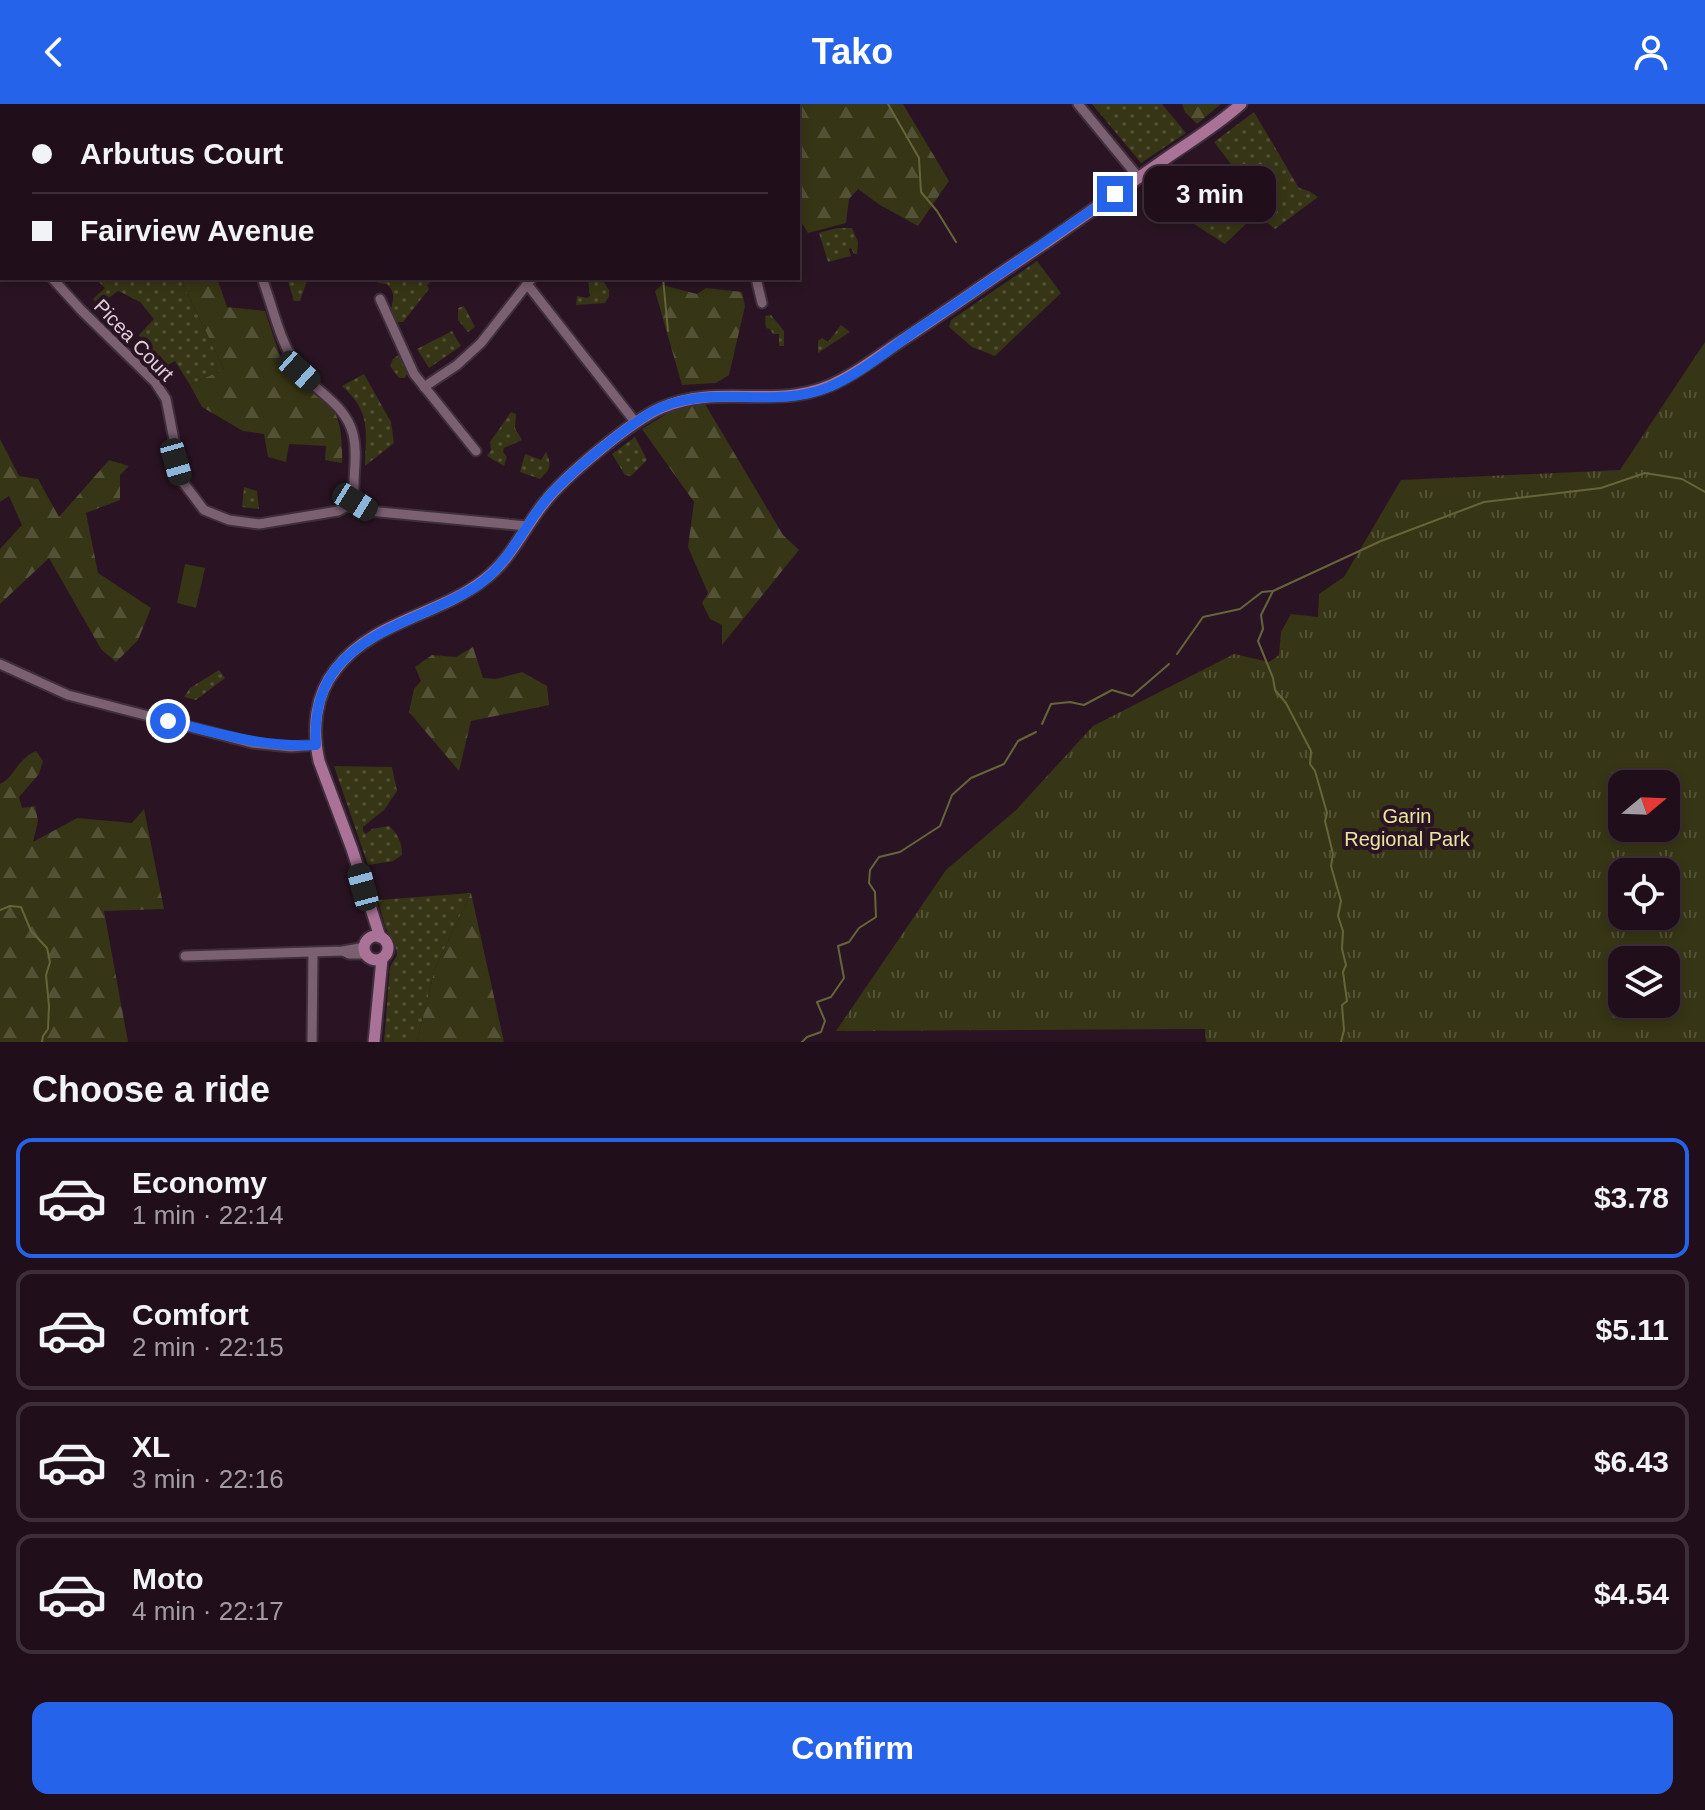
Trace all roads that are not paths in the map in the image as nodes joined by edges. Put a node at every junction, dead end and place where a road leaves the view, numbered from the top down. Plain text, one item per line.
1 (1078, 104) edge
2 (1241, 104) edge
3 (1139, 178) junction
4 (54, 280) edge
5 (263, 280) edge
6 (756, 280) edge
7 (530, 281) edge
8 (380, 299) dead end
9 (762, 303) dead end
10 (424, 387) junction
11 (636, 423) junction
12 (476, 451) dead end
13 (355, 502) junction
14 (527, 526) junction
15 (0, 664) edge
16 (316, 745) junction
17 (372, 949) junction
18 (313, 953) junction
19 (185, 956) dead end
20 (312, 1042) edge
21 (374, 1042) edge

1 - 3 street
2 - 3 main road
3 - 11 main road
4 - 13 street, Picea Court
5 - 13 street
6 - 9 street
7 - 10 street
7 - 11 street
8 - 10 street
10 - 12 street
11 - 14 main road
13 - 14 street
14 - 16 main road
15 - 16 street
16 - 17 main road
17 - 18 street
17 - 21 main road
18 - 19 street
18 - 20 street

